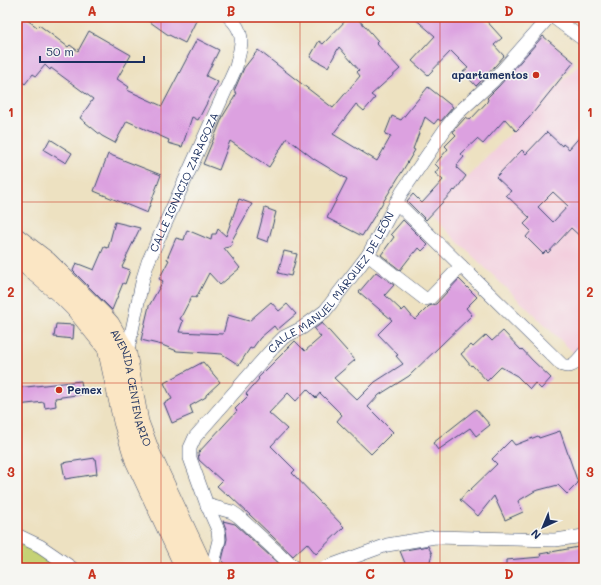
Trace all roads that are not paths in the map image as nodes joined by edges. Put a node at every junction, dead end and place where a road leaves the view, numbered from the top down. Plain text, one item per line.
1 (229, 17) edge
2 (549, 17) edge
3 (553, 17) edge
4 (584, 40) edge
5 (396, 202) junction
6 (17, 238) edge
7 (368, 256) junction
8 (17, 257) edge
9 (461, 266) junction
10 (584, 353) edge
11 (127, 354) junction
12 (207, 505) junction
13 (17, 535) edge
14 (584, 536) edge
15 (72, 568) edge
16 (184, 568) edge
17 (204, 568) edge
18 (212, 568) edge
19 (296, 568) edge
20 (324, 568) edge

1 - 11 street, CALLE IGNACIO ZARAGOZA
2 - 5 street, CALLE MANUEL MÁRQUEZ DE LEÓN
3 - 4 street
5 - 7 street, CALLE MANUEL MÁRQUEZ DE LEÓN
5 - 9 street
6 - 11 main road, AVENIDA CENTENARIO
7 - 9 street
7 - 12 street, CALLE MANUEL MÁRQUEZ DE LEÓN
8 - 16 main road, AVENIDA CENTENARIO
9 - 10 street
11 - 17 main road, AVENIDA CENTENARIO
12 - 18 street, CALLE MANUEL MÁRQUEZ DE LEÓN
12 - 19 street
13 - 15 street
14 - 20 street

